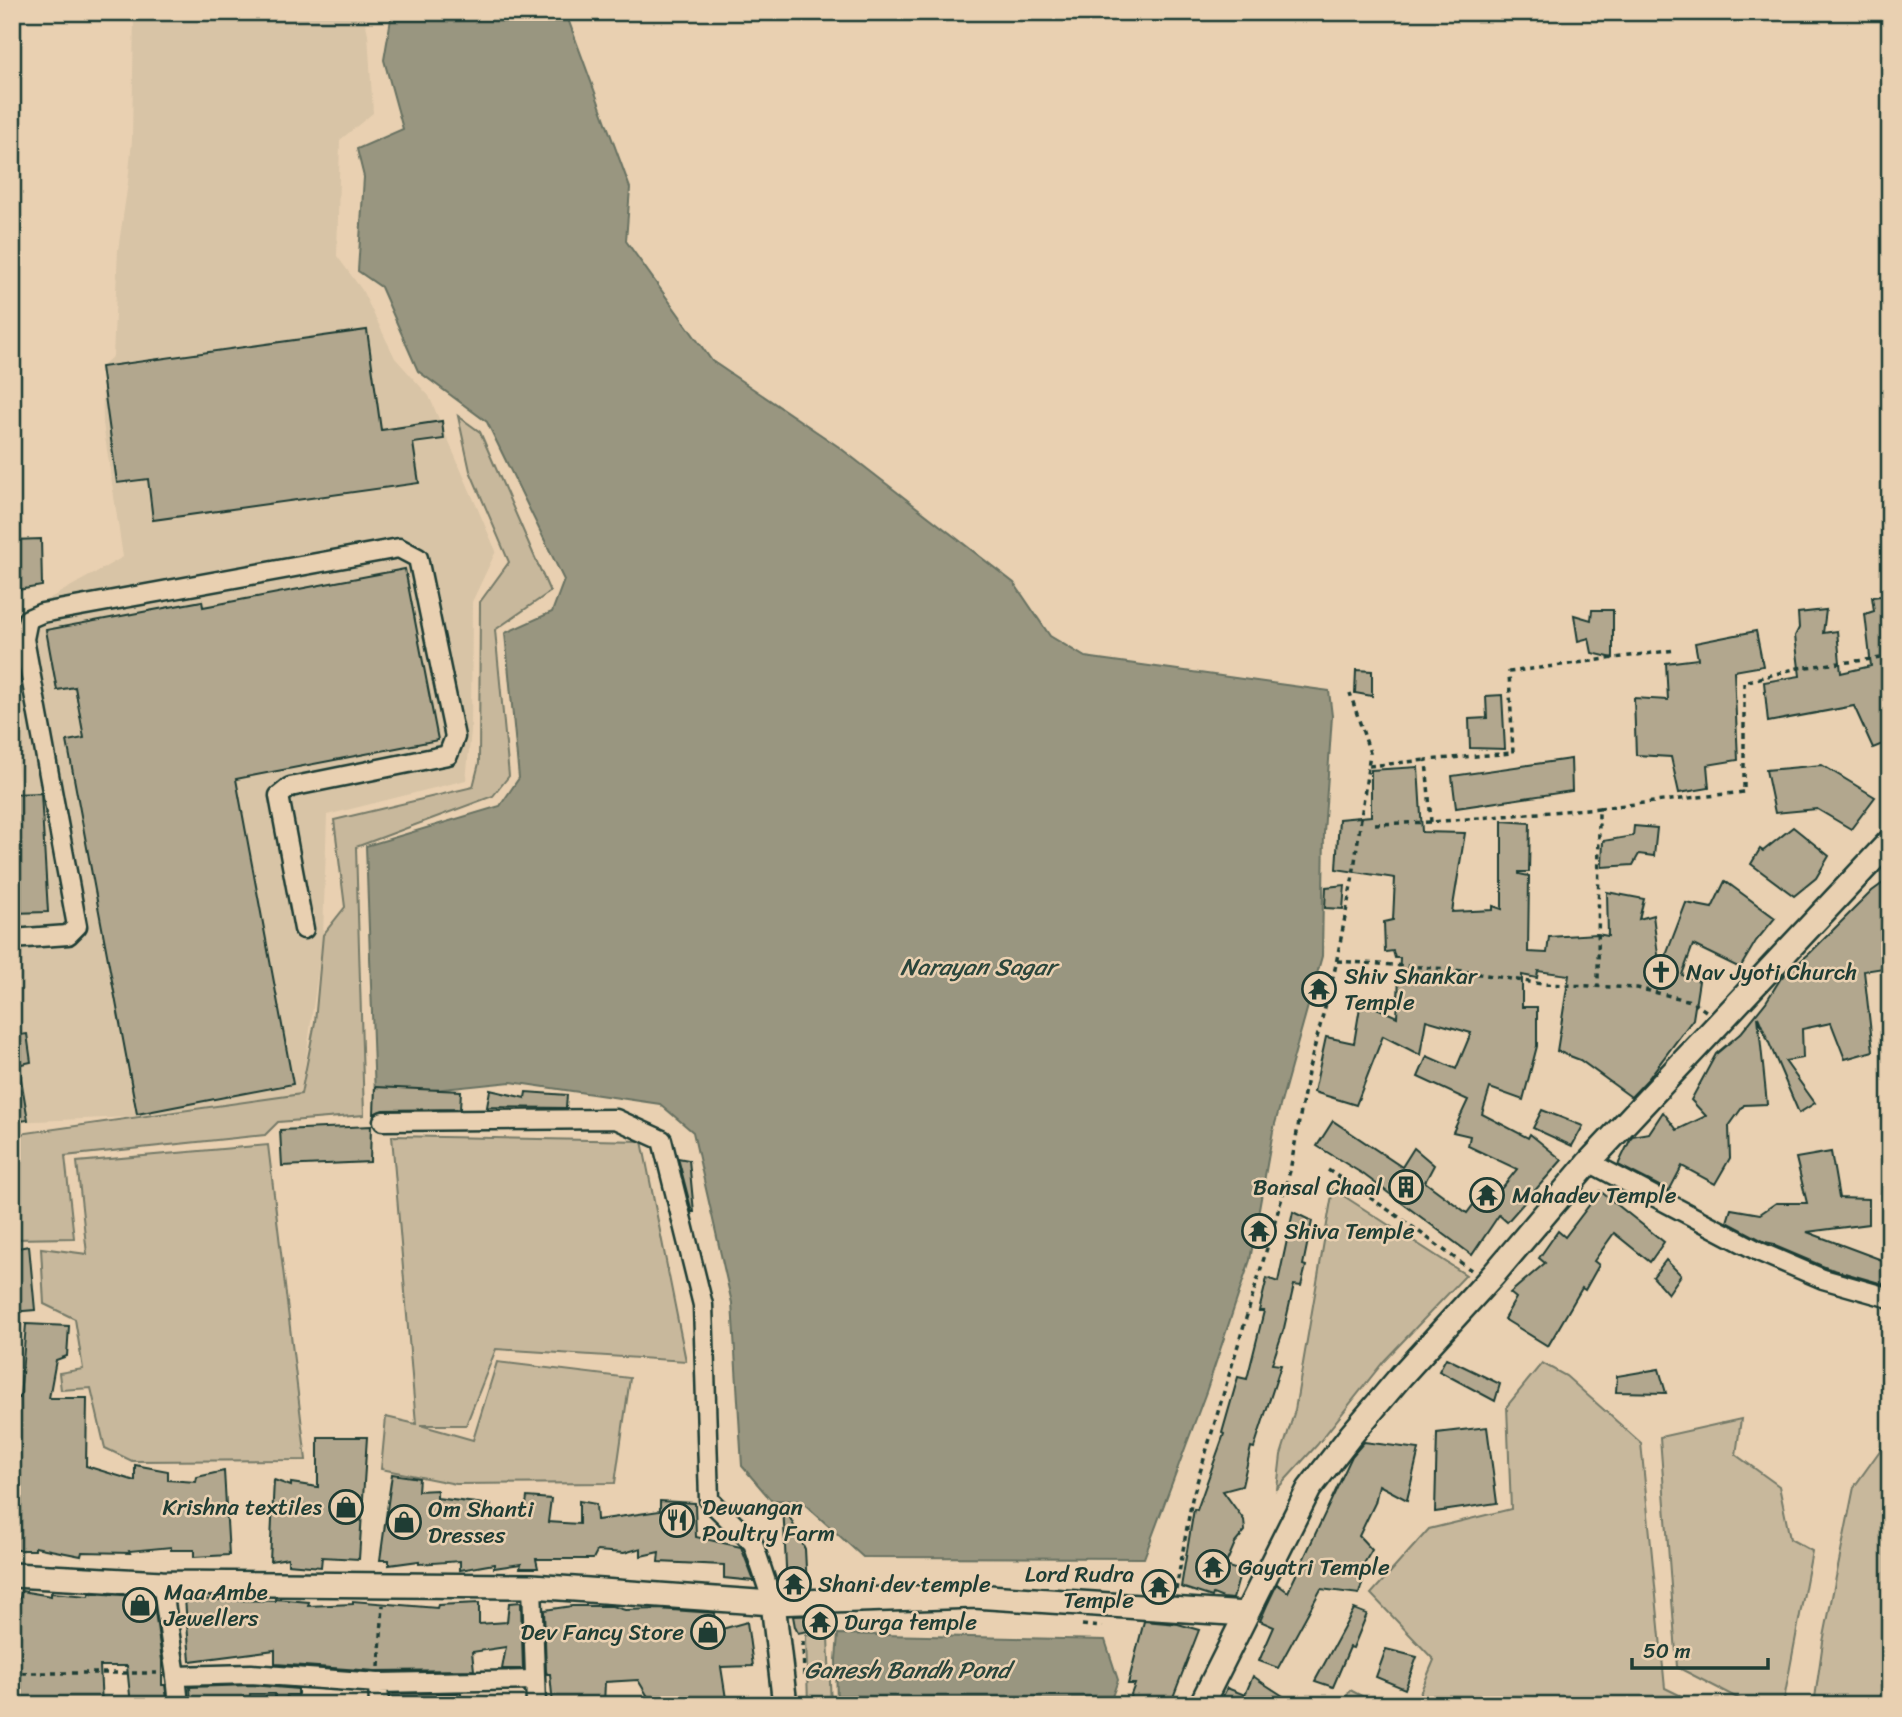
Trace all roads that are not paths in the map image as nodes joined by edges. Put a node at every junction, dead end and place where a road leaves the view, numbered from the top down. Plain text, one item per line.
1 (1890, 841) edge
2 (304, 929) dead end
3 (12, 939) edge
4 (383, 1121) dead end
5 (1589, 1162) junction
6 (1890, 1298) edge
7 (12, 1575) edge
8 (162, 1583) junction
9 (532, 1586) junction
10 (773, 1602) junction
11 (1246, 1614) junction
12 (176, 1676) junction
13 (534, 1680) junction
14 (378, 1683) junction
15 (179, 1705) edge
16 (379, 1705) edge
17 (536, 1705) edge
18 (785, 1705) edge
19 (1201, 1705) edge

1 - 5 main road
2 - 3 street
4 - 10 street
5 - 6 street
5 - 11 main road
7 - 8 main road
8 - 9 main road
8 - 12 street
9 - 10 main road
9 - 13 street
10 - 11 main road
10 - 18 main road
11 - 19 main road
12 - 14 street
12 - 15 street
13 - 14 street
13 - 17 street
14 - 16 street

